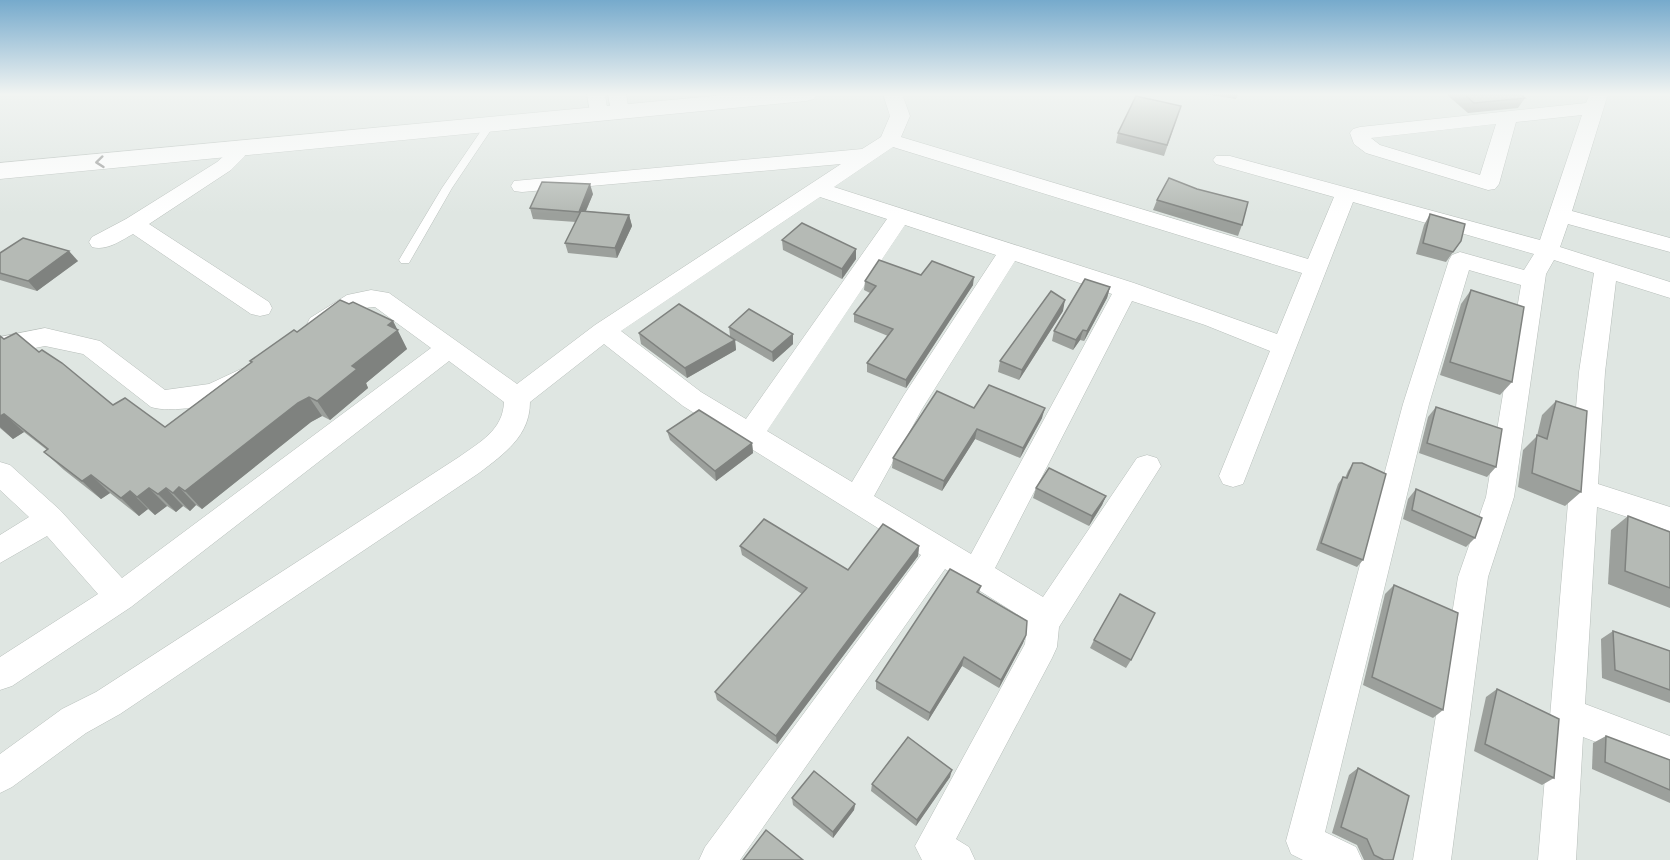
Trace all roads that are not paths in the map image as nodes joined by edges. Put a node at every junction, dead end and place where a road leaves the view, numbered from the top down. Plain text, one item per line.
1 (184, 134) edge
2 (386, 134) edge
3 (483, 134) edge
4 (892, 134) edge
5 (1360, 134) edge
6 (1503, 134) edge
7 (1586, 134) edge
8 (890, 140) junction
9 (0, 149) edge
10 (234, 149) junction
11 (868, 155) junction
12 (1224, 160) dead end
13 (0, 171) edge
14 (522, 186) dead end
15 (819, 189) junction
16 (1346, 193) junction
17 (1560, 215) junction
18 (900, 216) junction
19 (134, 224) junction
20 (100, 242) dead end
21 (1670, 245) edge
22 (1548, 250) junction
23 (1010, 251) junction
24 (405, 260) dead end
25 (1316, 269) junction
26 (1606, 269) junction
27 (1534, 281) junction
28 (1126, 290) junction
29 (1670, 290) edge
30 (260, 308) dead end
31 (604, 331) junction
32 (295, 341) edge
33 (0, 346) edge
34 (1284, 347) junction
35 (449, 348) junction
36 (257, 368) edge
37 (518, 398) junction
38 (750, 435) junction
39 (1146, 466) dead end
40 (0, 473) edge
41 (1233, 476) dead end
42 (1583, 491) junction
43 (857, 500) junction
44 (50, 519) junction
45 (1670, 519) edge
46 (0, 550) edge
47 (941, 551) junction
48 (977, 573) junction
49 (120, 597) junction
50 (1043, 624) junction
51 (0, 675) edge
52 (1567, 714) junction
53 (1670, 753) edge
54 (0, 775) edge
55 (718, 860) edge
56 (956, 860) edge
57 (1343, 860) edge
58 (1432, 860) edge
59 (1557, 860) edge

1 - 9 main road
2 - 10 main road
3 - 24 lane
4 - 8 street
5 - 6 street
7 - 17 street
8 - 11 street
8 - 25 street
10 -> 13 main road
10 - 19 street
11 - 14 street
11 - 15 street
12 - 16 street
15 - 18 street
15 - 31 street
16 - 22 street
16 - 25 street
17 - 21 street
17 - 22 street
18 - 23 street
18 - 38 street
19 - 20 street
19 - 30 street
22 - 26 street
22 - 27 street
23 - 28 street
23 - 43 street
25 - 34 street
26 - 29 street
26 - 42 street
27 - 57 street
27 - 58 street
28 - 34 street
28 - 48 street
31 - 37 street
31 - 38 street
32 - 35 street
33 - 36 street
34 - 41 street
35 - 37 street
35 - 49 street
37 - 54 street
38 - 43 street
39 - 50 street
40 - 44 street
42 - 45 street
42 - 52 street
43 - 47 street
44 - 46 street
44 - 49 street
47 - 48 street
47 - 55 street
48 - 50 street
49 - 51 street
50 - 56 street
52 - 53 street
52 - 59 street

